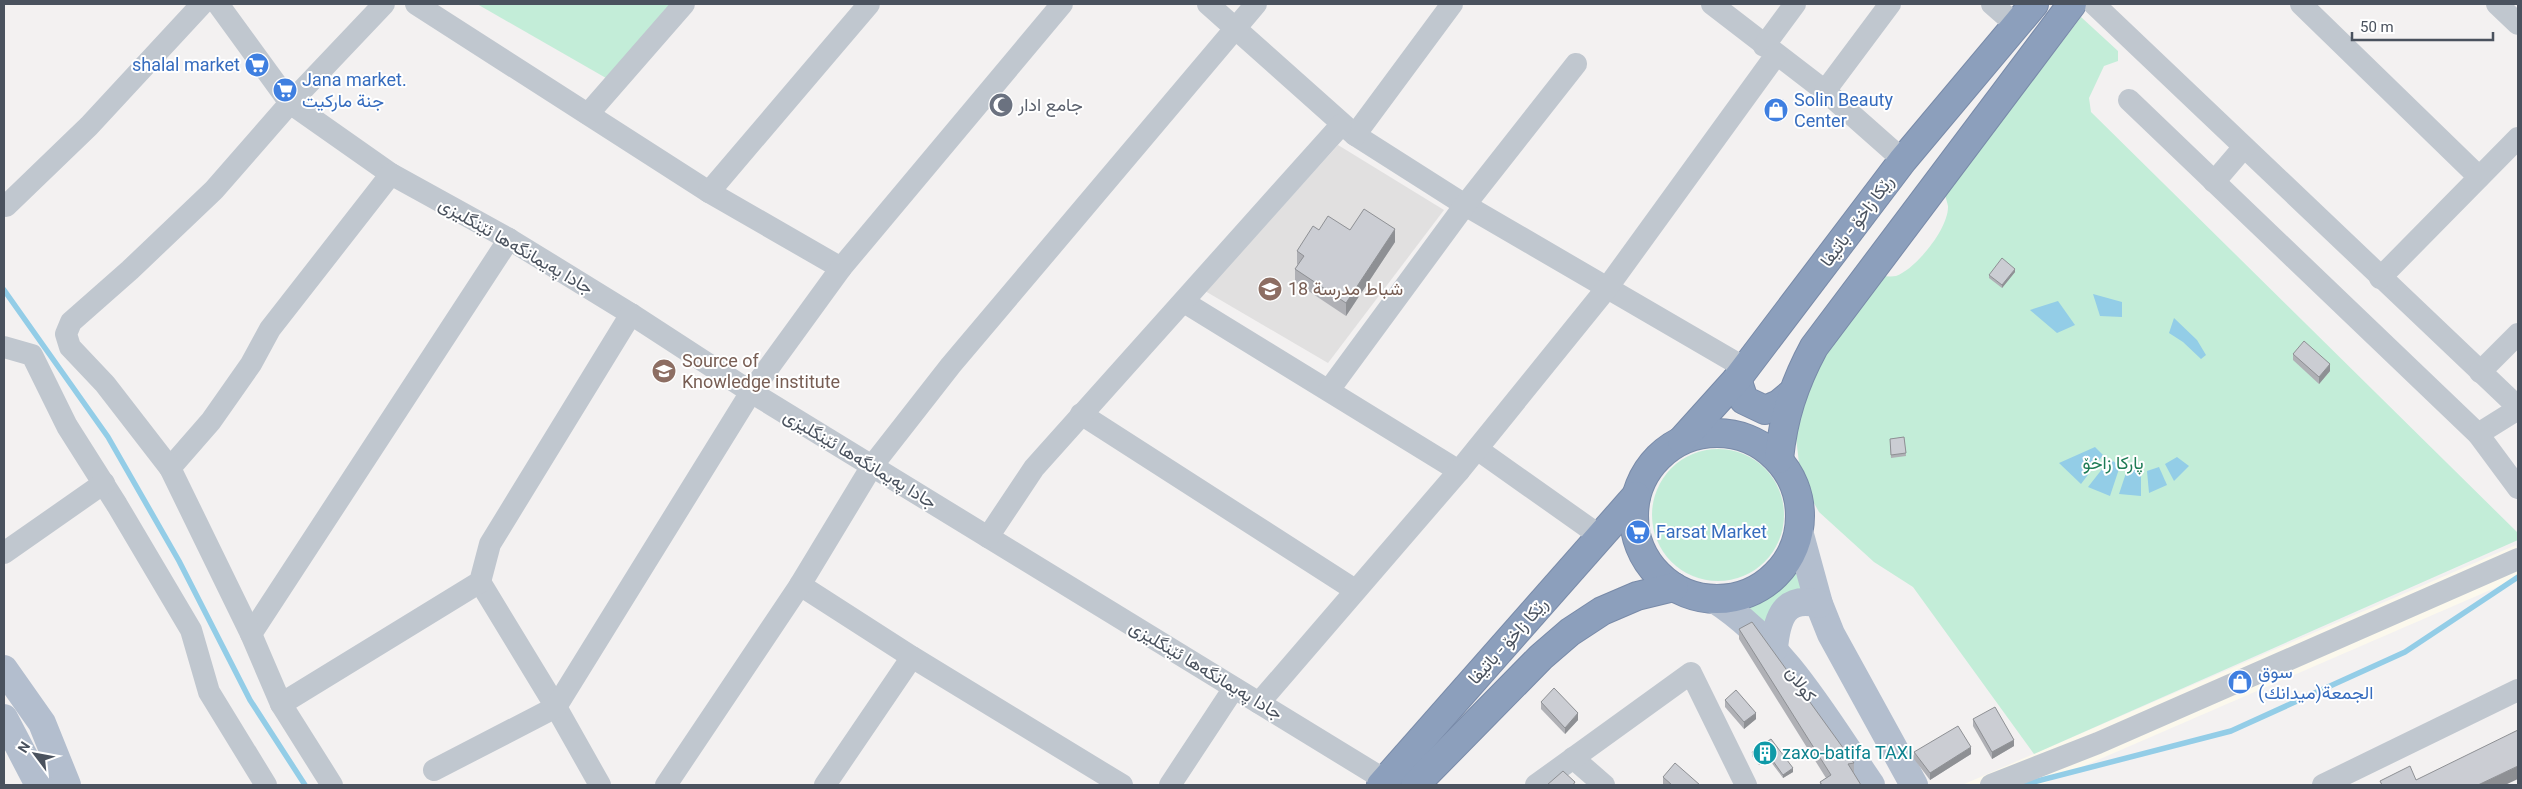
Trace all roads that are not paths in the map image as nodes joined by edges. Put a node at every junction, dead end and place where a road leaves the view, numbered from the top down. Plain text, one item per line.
1 (202, 4) edge
2 (218, 4) edge
3 (384, 4) edge
4 (416, 4) edge
5 (684, 4) edge
6 (869, 4) edge
7 (1062, 4) edge
8 (1208, 4) edge
9 (1256, 4) edge
10 (1712, 4) edge
11 (1795, 4) edge
12 (1890, 4) edge
13 (1992, 4) edge
14 (2034, 4) edge
15 (2072, 4) edge
16 (2094, 4) edge
17 (2301, 4) edge
18 (2497, 4) edge
19 (1447, 6) edge
20 (2518, 24) edge
21 (2016, 25) junction
22 (1235, 27) junction
23 (1770, 50) junction
24 (1576, 64) dead end
25 (1825, 91) junction
26 (2129, 100) dead end
27 (290, 103) junction
28 (588, 114) junction
29 (1348, 130) junction
30 (2518, 138) edge
31 (2244, 147) junction
32 (1904, 160) junction
33 (391, 174) junction
34 (2479, 177) junction
35 (2214, 182) junction
36 (709, 192) junction
37 (1465, 205) junction
38 (6, 206) dead end
39 (509, 239) junction
40 (841, 268) junction
41 (2380, 278) junction
42 (1607, 288) junction
43 (1184, 302) junction
44 (631, 314) junction
45 (2518, 334) edge
46 (4, 347) edge
47 (2480, 372) junction
48 (1741, 373) junction
49 (1329, 390) junction
50 (751, 392) junction
51 (1791, 394) junction
52 (2518, 408) edge
53 (1081, 414) junction
54 (2478, 434) junction
55 (1682, 440) junction
56 (1477, 449) junction
57 (1778, 459) junction
58 (872, 466) junction
59 (170, 468) junction
60 (1459, 471) junction
61 (104, 484) junction
62 (2518, 488) edge
63 (1636, 496) junction
64 (1799, 531) junction
65 (1600, 536) junction
66 (988, 537) junction
67 (4, 553) edge
68 (2518, 559) edge
69 (480, 582) junction
70 (800, 585) junction
71 (1674, 587) junction
72 (1355, 590) junction
73 (1714, 599) junction
74 (1820, 604) junction
75 (251, 634) junction
76 (1774, 648) junction
77 (912, 657) junction
78 (4, 669) edge
79 (1234, 688) junction
80 (2518, 690) edge
81 (1259, 703) junction
82 (281, 704) junction
83 (556, 707) junction
84 (4, 718) edge
85 (1573, 758) junction
86 (434, 770) dead end
87 (834, 782) edge
88 (1383, 783) edge
89 (1423, 783) edge
90 (39, 785) edge
91 (67, 785) edge
92 (266, 785) edge
93 (332, 785) edge
94 (600, 785) edge
95 (666, 785) edge
96 (1122, 785) edge
97 (1170, 785) edge
98 (1536, 785) edge
99 (1604, 785) edge
100 (1746, 785) edge
101 (1871, 785) edge
102 (1914, 785) edge
103 (1991, 785) edge
104 (2323, 785) edge

1 - 38 street
2 - 27 street, جادا په‌يمانگه‌ها ئێنگليزى
3 - 27 street
4 - 28 street
5 - 28 street
6 - 36 street
7 - 40 street
8 - 22 street
9 - 22 street
10 - 23 street
11 - 23 street
12 - 25 street
13 - 21 street
14 - 21 highway, رێکا زاخۆ - باتیفا
15 - 51 highway
16 - 31 street
17 - 34 street
18 - 20 street
19 - 29 street
21 - 32 highway, رێکا زاخۆ - باتیفا
22 - 29 street
22 - 58 street
23 - 25 street
23 - 42 street
24 - 37 street
25 - 32 street
26 - 35 street
27 - 33 street, جادا په‌يمانگه‌ها ئێنگليزى
27 - 59 street
28 - 36 street
29 - 37 street
29 - 43 street
30 - 34 street
31 - 35 street
31 - 41 street
32 - 48 highway, رێکا زاخۆ - باتیفا
33 - 39 street, جادا په‌يمانگه‌ها ئێنگليزى
33 - 59 street
34 - 41 street
35 - 54 street
36 - 40 street
37 - 42 street
37 - 49 street
39 - 44 street, جادا په‌يمانگه‌ها ئێنگليزى
39 - 75 street
40 - 50 street
41 - 47 street
42 - 48 street
42 - 56 street
43 - 49 street
43 - 53 street
44 - 50 street, جادا په‌يمانگه‌ها ئێنگليزى
44 - 69 street
45 - 47 street
46 - 61 street
47 - 52 street
48 - 51 highway
48 - 55 highway, رێکا زاخۆ - باتیفا
49 - 60 street
50 - 58 street, جادا په‌يمانگه‌ها ئێنگليزى
50 - 83 street
51 - 57 highway
52 - 54 street
53 - 66 street
53 - 72 street
54 - 62 street
55 - 57 highway
55 - 63 highway
56 - 60 street
56 - 65 street
57 - 64 highway
58 - 66 street, جادا په‌يمانگه‌ها ئێنگليزى
58 - 70 street
59 - 75 street
60 - 72 street
61 - 67 street
61 - 92 street
63 - 65 highway, رێکا زاخۆ - باتیفا
63 - 71 highway
64 - 73 highway
64 - 74 main road
65 - 88 highway, رێکا زاخۆ - باتیفا
66 - 79 street, جادا په‌يمانگه‌ها ئێنگليزى
68 - 103 street
69 - 82 street
69 - 83 street
70 - 77 street
70 - 95 street
71 - 73 highway
71 - 89 highway, رێکا زاخۆ - باتیفا
72 - 81 street
73 - 76 main road, كولان
74 - 76 main road
74 - 102 main road
75 - 82 street
76 - 101 main road, كولان
77 - 87 street
77 - 96 street
78 - 91 main road
79 - 81 street, جادا په‌يمانگه‌ها ئێنگليزى
79 - 97 street
80 - 104 street
81 - 88 street, جادا په‌يمانگه‌ها ئێنگليزى
82 - 93 street
83 - 86 street
83 - 94 street
84 - 90 main road
85 - 98 street
85 - 99 street
85 - 100 street

